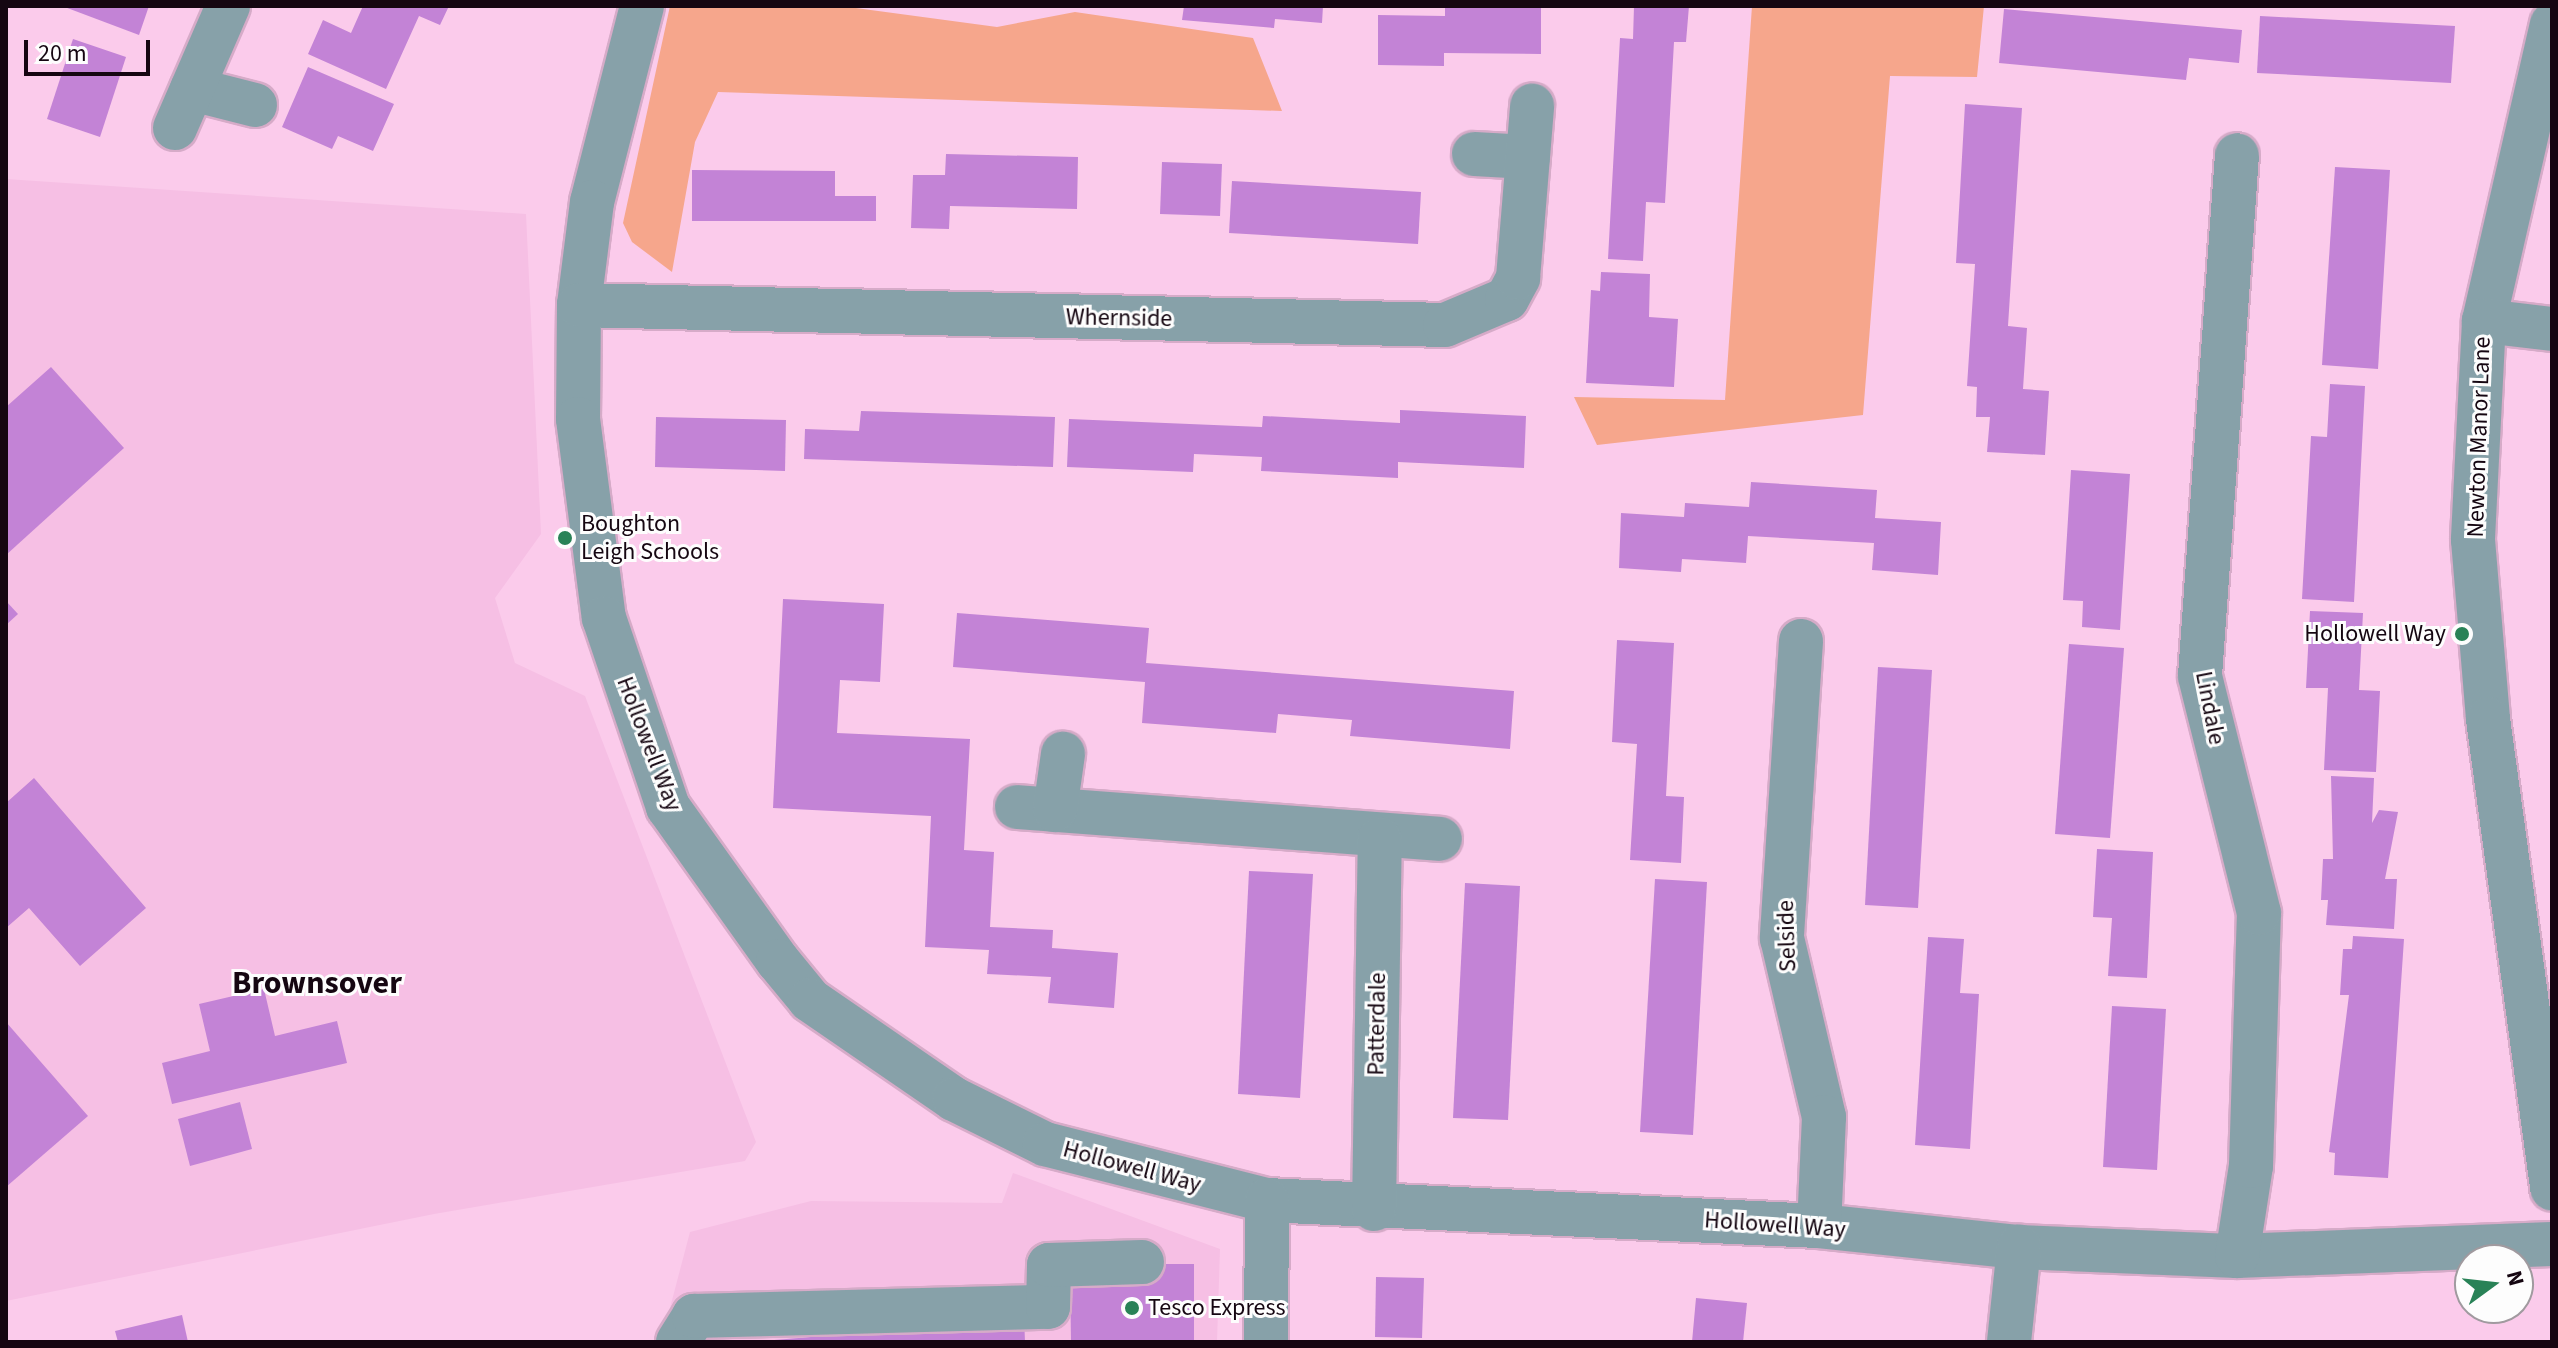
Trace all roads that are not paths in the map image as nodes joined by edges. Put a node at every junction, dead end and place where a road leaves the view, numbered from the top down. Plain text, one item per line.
1 (228, 6) edge
2 (642, 6) edge
3 (2552, 24) edge
4 (255, 105) dead end
5 (1532, 106) dead end
6 (1474, 154) dead end
7 (2237, 155) dead end
8 (1528, 157) junction
9 (579, 305) junction
10 (2484, 321) junction
11 (2552, 329) edge
12 (1801, 641) dead end
13 (1063, 754) dead end
14 (1380, 839) junction
15 (1440, 839) dead end
16 (2552, 1189) edge
17 (1267, 1200) junction
18 (1374, 1209) junction
19 (1819, 1226) junction
20 (2552, 1244) edge
21 (2019, 1247) junction
22 (2237, 1256) junction
23 (1142, 1262) dead end
24 (1048, 1324) edge
25 (678, 1342) edge
26 (1266, 1342) edge
27 (2009, 1342) edge

1 - 4 street
2 - 9 street, Hollowell Way
3 - 10 street, Newton Manor Lane
5 - 8 street, Whernside
6 - 8 street
7 - 22 street, Lindale
8 - 9 street, Whernside
9 - 17 street, Hollowell Way
10 - 11 street
10 - 16 street, Newton Manor Lane
12 - 19 street, Selside
13 - 14 street
14 - 15 street
14 - 18 street, Patterdale
17 - 18 street, Hollowell Way
17 - 26 street
18 - 19 street, Hollowell Way
19 - 21 street, Hollowell Way
20 - 22 street, Hollowell Way
21 - 22 street, Hollowell Way
21 - 27 street
23 - 24 street
24 - 25 street

